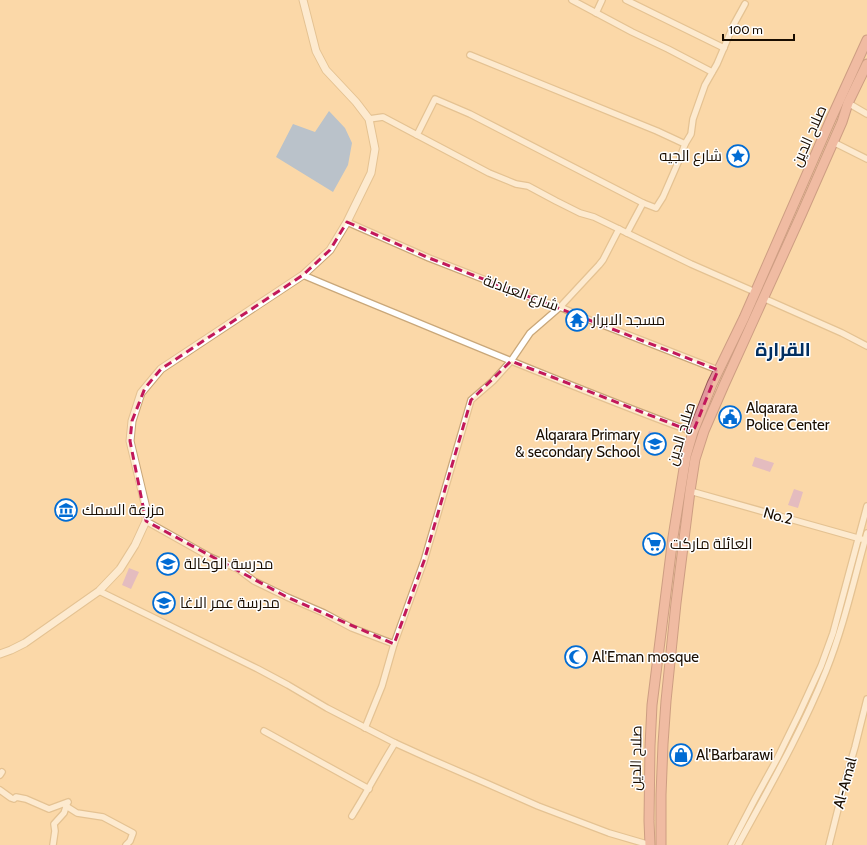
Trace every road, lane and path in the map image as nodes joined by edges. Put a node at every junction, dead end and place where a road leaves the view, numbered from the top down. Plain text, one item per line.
1 (303, 0) edge
2 (572, 0) edge
3 (602, 0) edge
4 (626, 0) edge
5 (745, 4) dead end
6 (596, 13) junction
7 (867, 40) edge
8 (724, 48) junction
9 (470, 55) dead end
10 (867, 64) edge
11 (712, 72) junction
12 (848, 103) junction
13 (867, 114) edge
14 (833, 116) junction
15 (369, 119) junction
16 (842, 122) junction
17 (417, 135) junction
18 (833, 142) junction
19 (685, 144) junction
20 (867, 159) edge
21 (643, 203) junction
22 (347, 222) junction
23 (619, 229) junction
24 (627, 233) junction
25 (302, 275) junction
26 (759, 295) junction
27 (560, 307) junction
28 (736, 333) junction
29 (745, 338) junction
30 (867, 346) edge
31 (726, 354) junction
32 (736, 358) junction
33 (511, 361) junction
34 (718, 370) junction
35 (693, 432) junction
36 (690, 491) junction
37 (867, 506) edge
38 (146, 521) junction
39 (867, 533) edge
40 (859, 538) junction
41 (866, 540) edge
42 (99, 591) junction
43 (394, 644) junction
44 (0, 654) edge
45 (867, 699) edge
46 (653, 700) junction
47 (666, 701) junction
48 (365, 728) junction
49 (264, 731) dead end
50 (395, 743) junction
51 (0, 790) edge
52 (369, 790) junction
53 (66, 806) junction
54 (352, 816) dead end
55 (53, 845) edge
56 (126, 845) edge
57 (650, 845) edge
58 (661, 845) edge
59 (731, 845) edge
60 (738, 845) edge
61 (830, 845) edge

1 - 15 street
2 - 6 street
3 - 6 street
4 - 8 street
5 - 8 street
6 - 11 street
7 - 14 highway, صلاح الدين
8 - 11 street
9 - 19 street
10 - 12 highway, صلاح الدين
11 - 19 street
12 - 13 street
12 - 16 highway, صلاح الدين
14 - 16 highway
14 - 26 highway, صلاح الدين
15 - 17 street
15 - 22 street
16 - 18 highway, صلاح الدين
17 - 21 street
17 - 23 street
18 - 20 street
18 - 26 highway, صلاح الدين
19 - 21 street
21 - 24 street
22 - 25 street
22 - 27 street, شارع العبادلة
23 - 24 street
23 - 27 street
24 - 26 street
25 - 33 street
25 - 38 street
26 - 28 highway, صلاح الدين
26 - 29 highway, صلاح الدين
26 - 30 street
27 - 33 street
27 - 34 street, شارع العبادلة
28 - 29 highway
28 - 31 highway, صلاح الدين
29 - 32 highway, صلاح الدين
31 - 32 highway
31 - 34 highway, صلاح الدين
32 - 36 highway, صلاح الدين
33 - 35 street
33 - 43 street
34 - 35 highway, صلاح الدين
35 - 46 highway, صلاح الدين
36 - 40 street, No.2
36 - 47 highway, صلاح الدين
37 - 40 street
38 - 42 street
38 - 43 street
39 - 41 street
40 - 41 street, No.2
40 - 59 street
41 - 60 street
42 - 44 street
42 - 48 street
43 - 48 street
45 - 61 street, Al-Amal
46 - 47 highway
46 - 57 highway, صلاح الدين
47 - 58 highway, صلاح الدين
48 - 50 street
49 - 52 street
50 - 52 street
50 - 57 street
51 - 53 street
52 - 54 street
53 - 55 street
53 - 56 street

